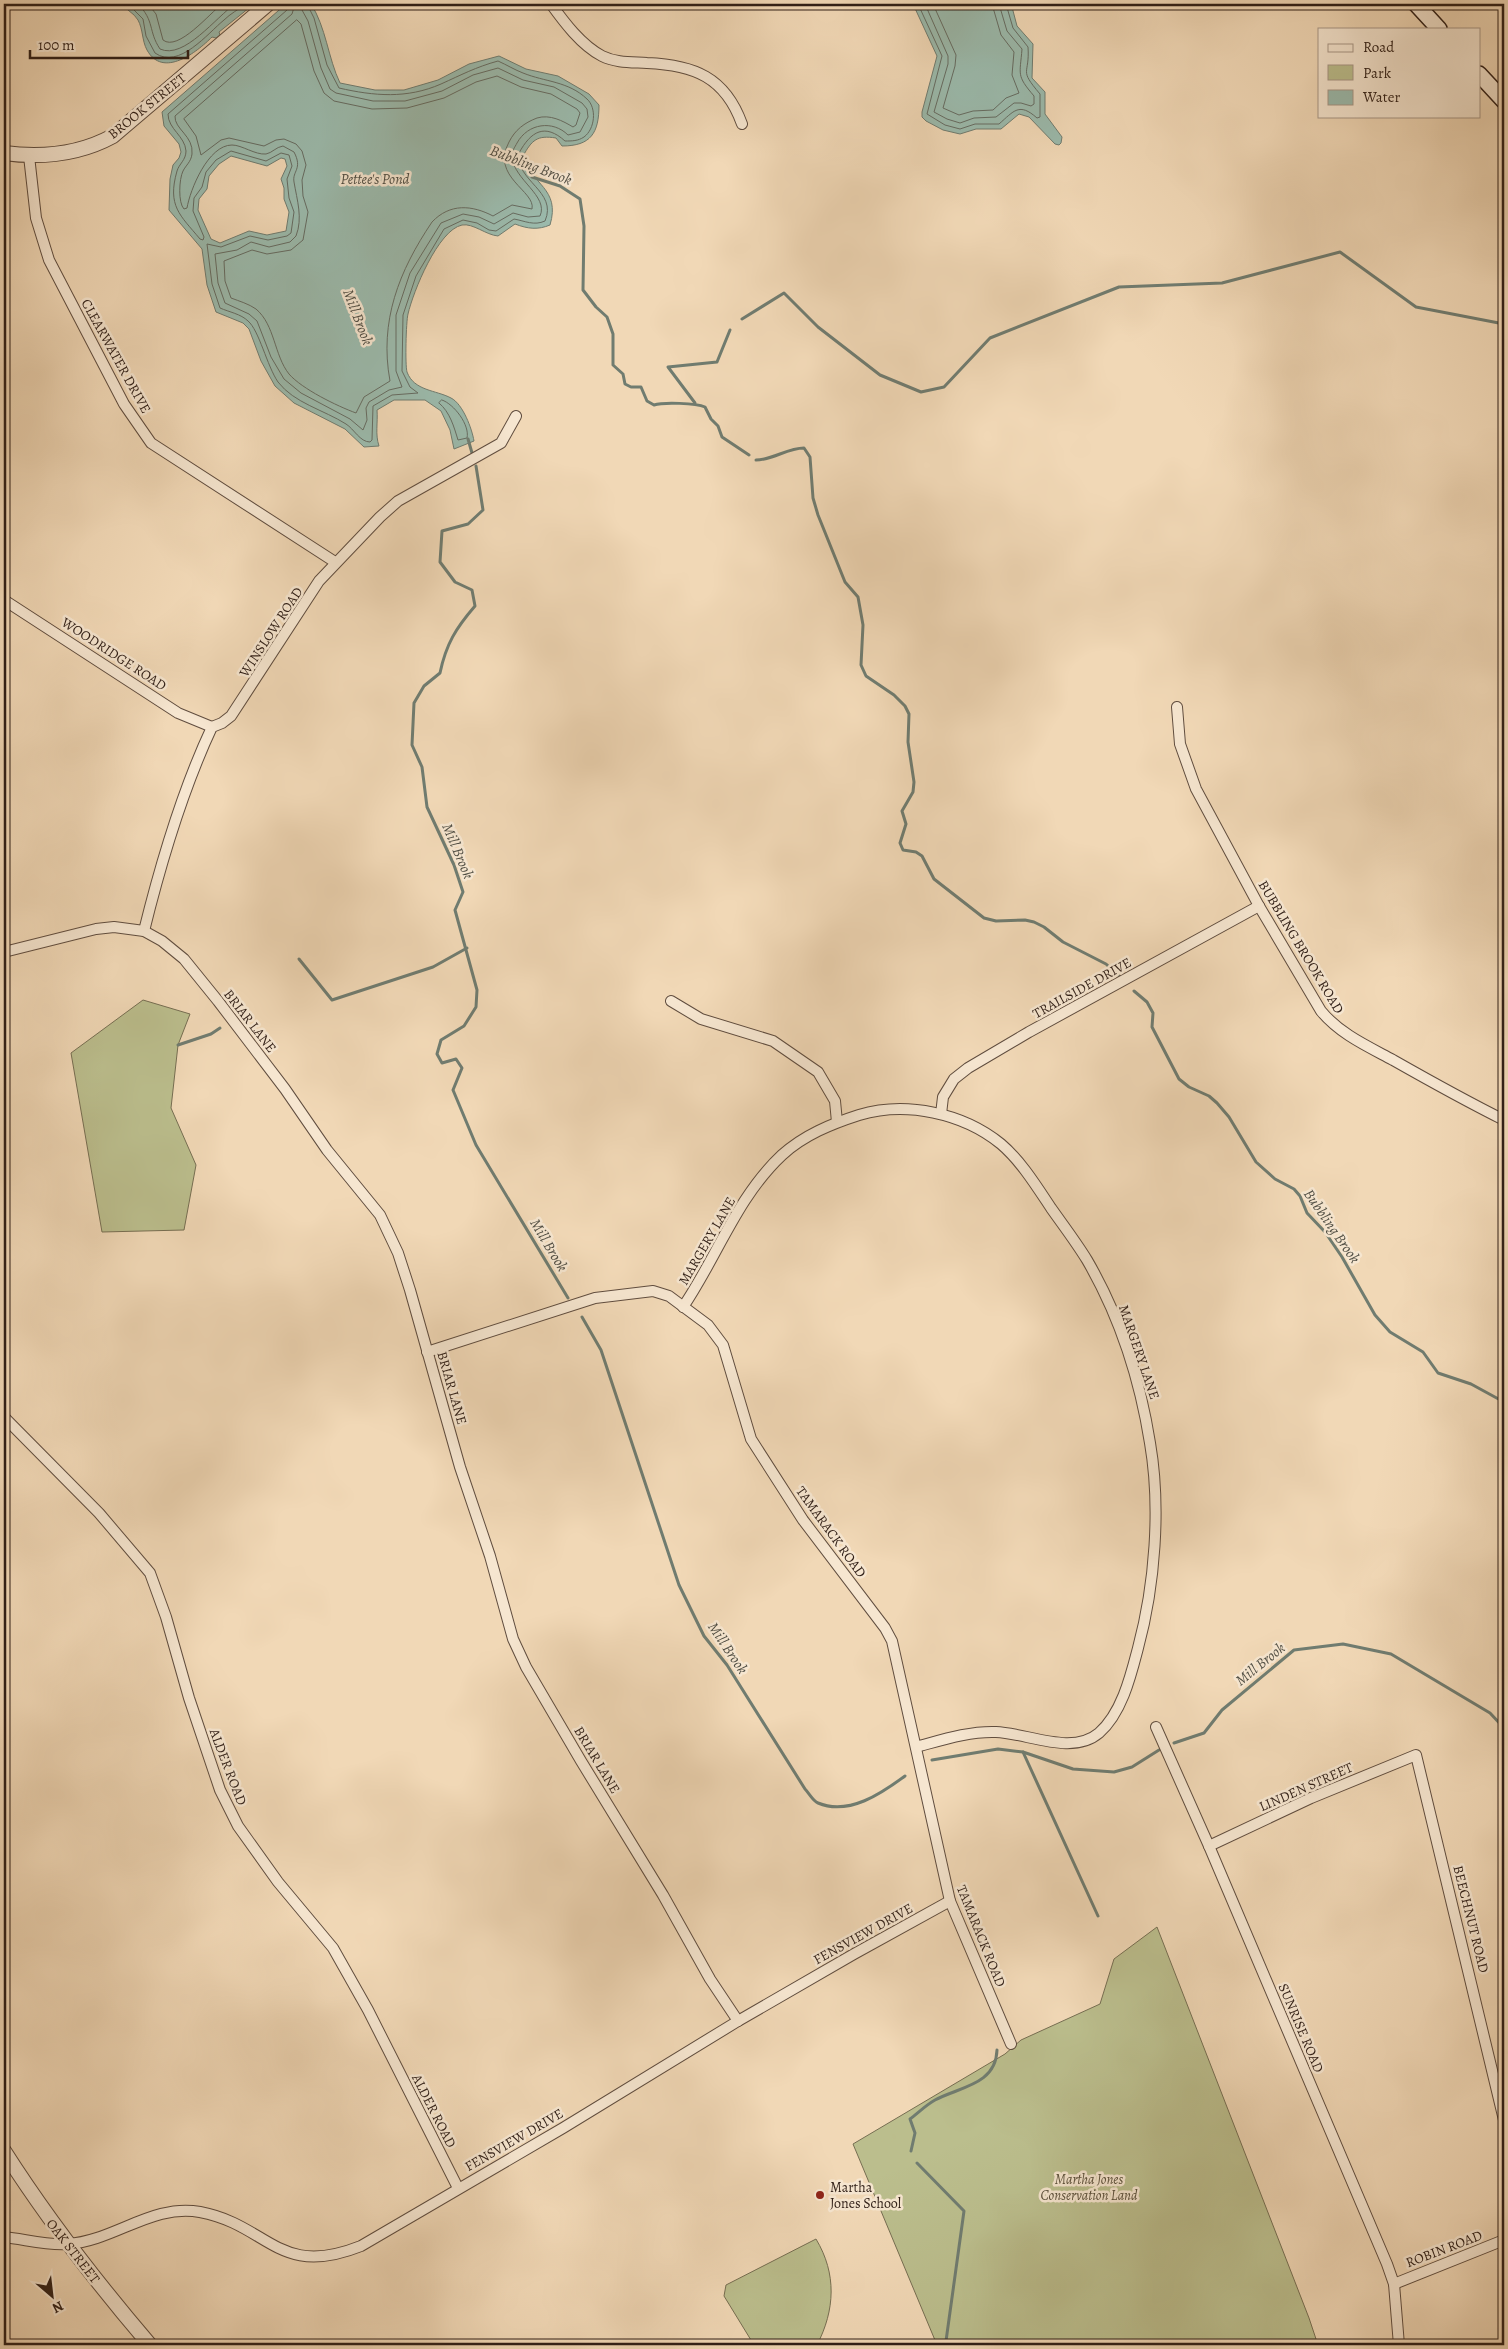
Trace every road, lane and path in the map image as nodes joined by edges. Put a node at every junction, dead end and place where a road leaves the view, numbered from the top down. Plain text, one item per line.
1 (268, 4) edge
2 (551, 4) edge
3 (1416, 4) edge
4 (1438, 28) edge
5 (1480, 75) edge
6 (1504, 101) edge
7 (742, 124) dead end
8 (4, 153) edge
9 (29, 156) junction
10 (516, 416) dead end
11 (335, 562) junction
12 (4, 600) edge
13 (1177, 707) dead end
14 (212, 727) junction
15 (1259, 906) junction
16 (144, 931) junction
17 (4, 952) edge
18 (671, 1001) dead end
19 (941, 1114) junction
20 (1504, 1120) edge
21 (837, 1122) junction
22 (683, 1307) junction
23 (427, 1352) junction
24 (4, 1416) edge
25 (1156, 1727) dead end
26 (916, 1747) junction
27 (1416, 1755) joint
28 (1209, 1846) junction
29 (950, 1901) junction
30 (738, 2021) junction
31 (1011, 2044) dead end
32 (1504, 2120) edge
33 (4, 2151) edge
34 (458, 2188) junction
35 (4, 2237) edge
36 (1504, 2240) edge
37 (68, 2244) junction
38 (1394, 2284) junction
39 (150, 2345) edge
40 (1399, 2345) edge

1 - 9 street, BROOK STREET
2 - 7 street
3 - 4 main road
5 - 6 main road
8 - 9 street, BROOK STREET
9 - 11 street, CLEARWATER DRIVE
10 - 11 street, WINSLOW ROAD
11 - 14 street, WINSLOW ROAD
12 - 14 street, WOODRIDGE ROAD
13 - 15 street, BUBBLING BROOK ROAD
14 - 16 street
15 - 19 street, TRAILSIDE DRIVE
15 - 20 street, BUBBLING BROOK ROAD
16 - 17 street, BRIAR LANE
16 - 23 street, BRIAR LANE
18 - 21 street
19 - 21 street, MARGERY LANE
19 - 26 street, MARGERY LANE
21 - 22 street, MARGERY LANE
22 - 23 street, TAMARACK ROAD
22 - 26 street, TAMARACK ROAD
23 - 30 street, BRIAR LANE
24 - 34 street, ALDER ROAD
25 - 28 street, SUNRISE ROAD
26 - 29 street, TAMARACK ROAD
27 - 28 street, LINDEN STREET
27 - 32 street, BEECHNUT ROAD
28 - 38 street, SUNRISE ROAD
29 - 30 street, FENSVIEW DRIVE
29 - 31 street, TAMARACK ROAD
30 - 34 street, FENSVIEW DRIVE
33 - 37 street, OAK STREET
34 - 37 street, FENSVIEW DRIVE
35 - 37 street
36 - 38 street, ROBIN ROAD
37 - 39 street, OAK STREET
38 - 40 street, SUNRISE ROAD

